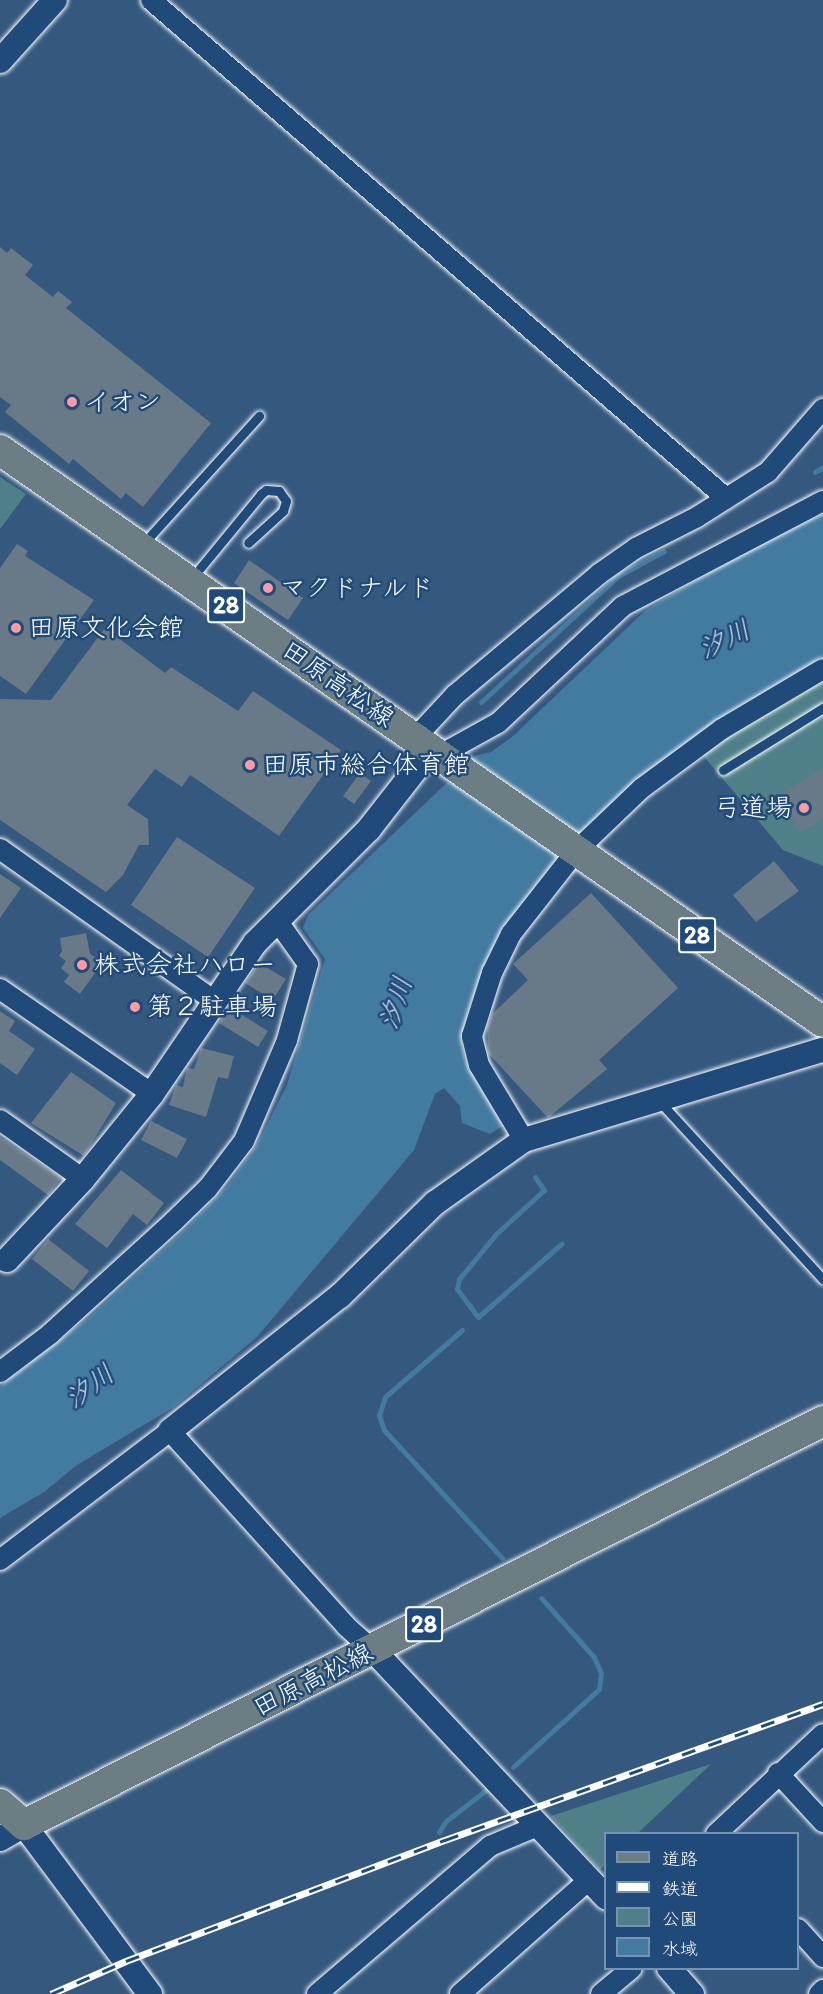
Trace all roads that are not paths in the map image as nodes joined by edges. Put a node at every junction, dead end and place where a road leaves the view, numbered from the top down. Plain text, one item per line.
1 (55, 0) edge
2 (151, 0) edge
3 (0, 61) edge
4 (823, 409) edge
5 (259, 416) dead end
6 (0, 450) edge
7 (726, 498) junction
8 (823, 501) edge
9 (248, 543) dead end
10 (141, 546) junction
11 (190, 580) junction
12 (823, 669) edge
13 (823, 708) edge
14 (433, 750) junction
15 (723, 770) dead end
16 (574, 849) junction
17 (2, 856) edge
18 (278, 922) junction
19 (0, 989) edge
20 (213, 999) junction
21 (823, 1022) edge
22 (823, 1050) edge
23 (152, 1094) junction
24 (657, 1099) junction
25 (0, 1120) edge
26 (524, 1140) junction
27 (83, 1179) junction
28 (2, 1260) edge
29 (823, 1279) edge
30 (0, 1372) edge
31 (823, 1421) edge
32 (170, 1431) junction
33 (0, 1560) edge
34 (373, 1650) junction
35 (823, 1734) edge
36 (778, 1773) junction
37 (0, 1804) edge
38 (823, 1822) edge
39 (540, 1825) junction
40 (12, 1832) edge
41 (717, 1832) edge
42 (598, 1889) edge
43 (799, 1930) edge
44 (823, 1957) edge
45 (630, 1970) edge
46 (671, 1970) edge
47 (823, 1990) edge
48 (150, 1994) edge
49 (317, 1994) edge
50 (460, 1994) edge
51 (602, 1994) edge
52 (692, 1994) edge
53 (819, 1994) edge

1 - 3 street
2 - 7 street
4 - 7 street
5 - 10 lane
6 - 10 main road, 田原高松線 / 28
7 - 14 street
8 - 14 street
9 - 11 lane
10 - 11 main road, 田原高松線 / 28
11 - 14 main road, 田原高松線 / 28
12 - 16 street
13 - 15 lane
14 - 16 main road, 田原高松線 / 28
14 - 18 street
16 - 21 main road, 田原高松線 / 28
16 - 26 street
17 - 20 street
18 - 20 street
18 - 30 street
19 - 23 street
20 - 23 street
22 - 24 street
23 - 27 street
24 - 26 street
24 - 29 lane
25 - 27 street
26 - 32 street
27 - 28 street
31 - 34 main road, 田原高松線 / 28
32 - 33 street
32 - 34 street
34 - 39 street
34 - 40 main road, 田原高松線 / 28
35 - 36 street
36 - 38 street
36 - 41 street
37 - 40 main road
39 - 42 street
39 - 49 street
40 - 48 street
42 - 50 street
43 - 44 street
45 - 51 street
46 - 52 street
47 - 53 street

